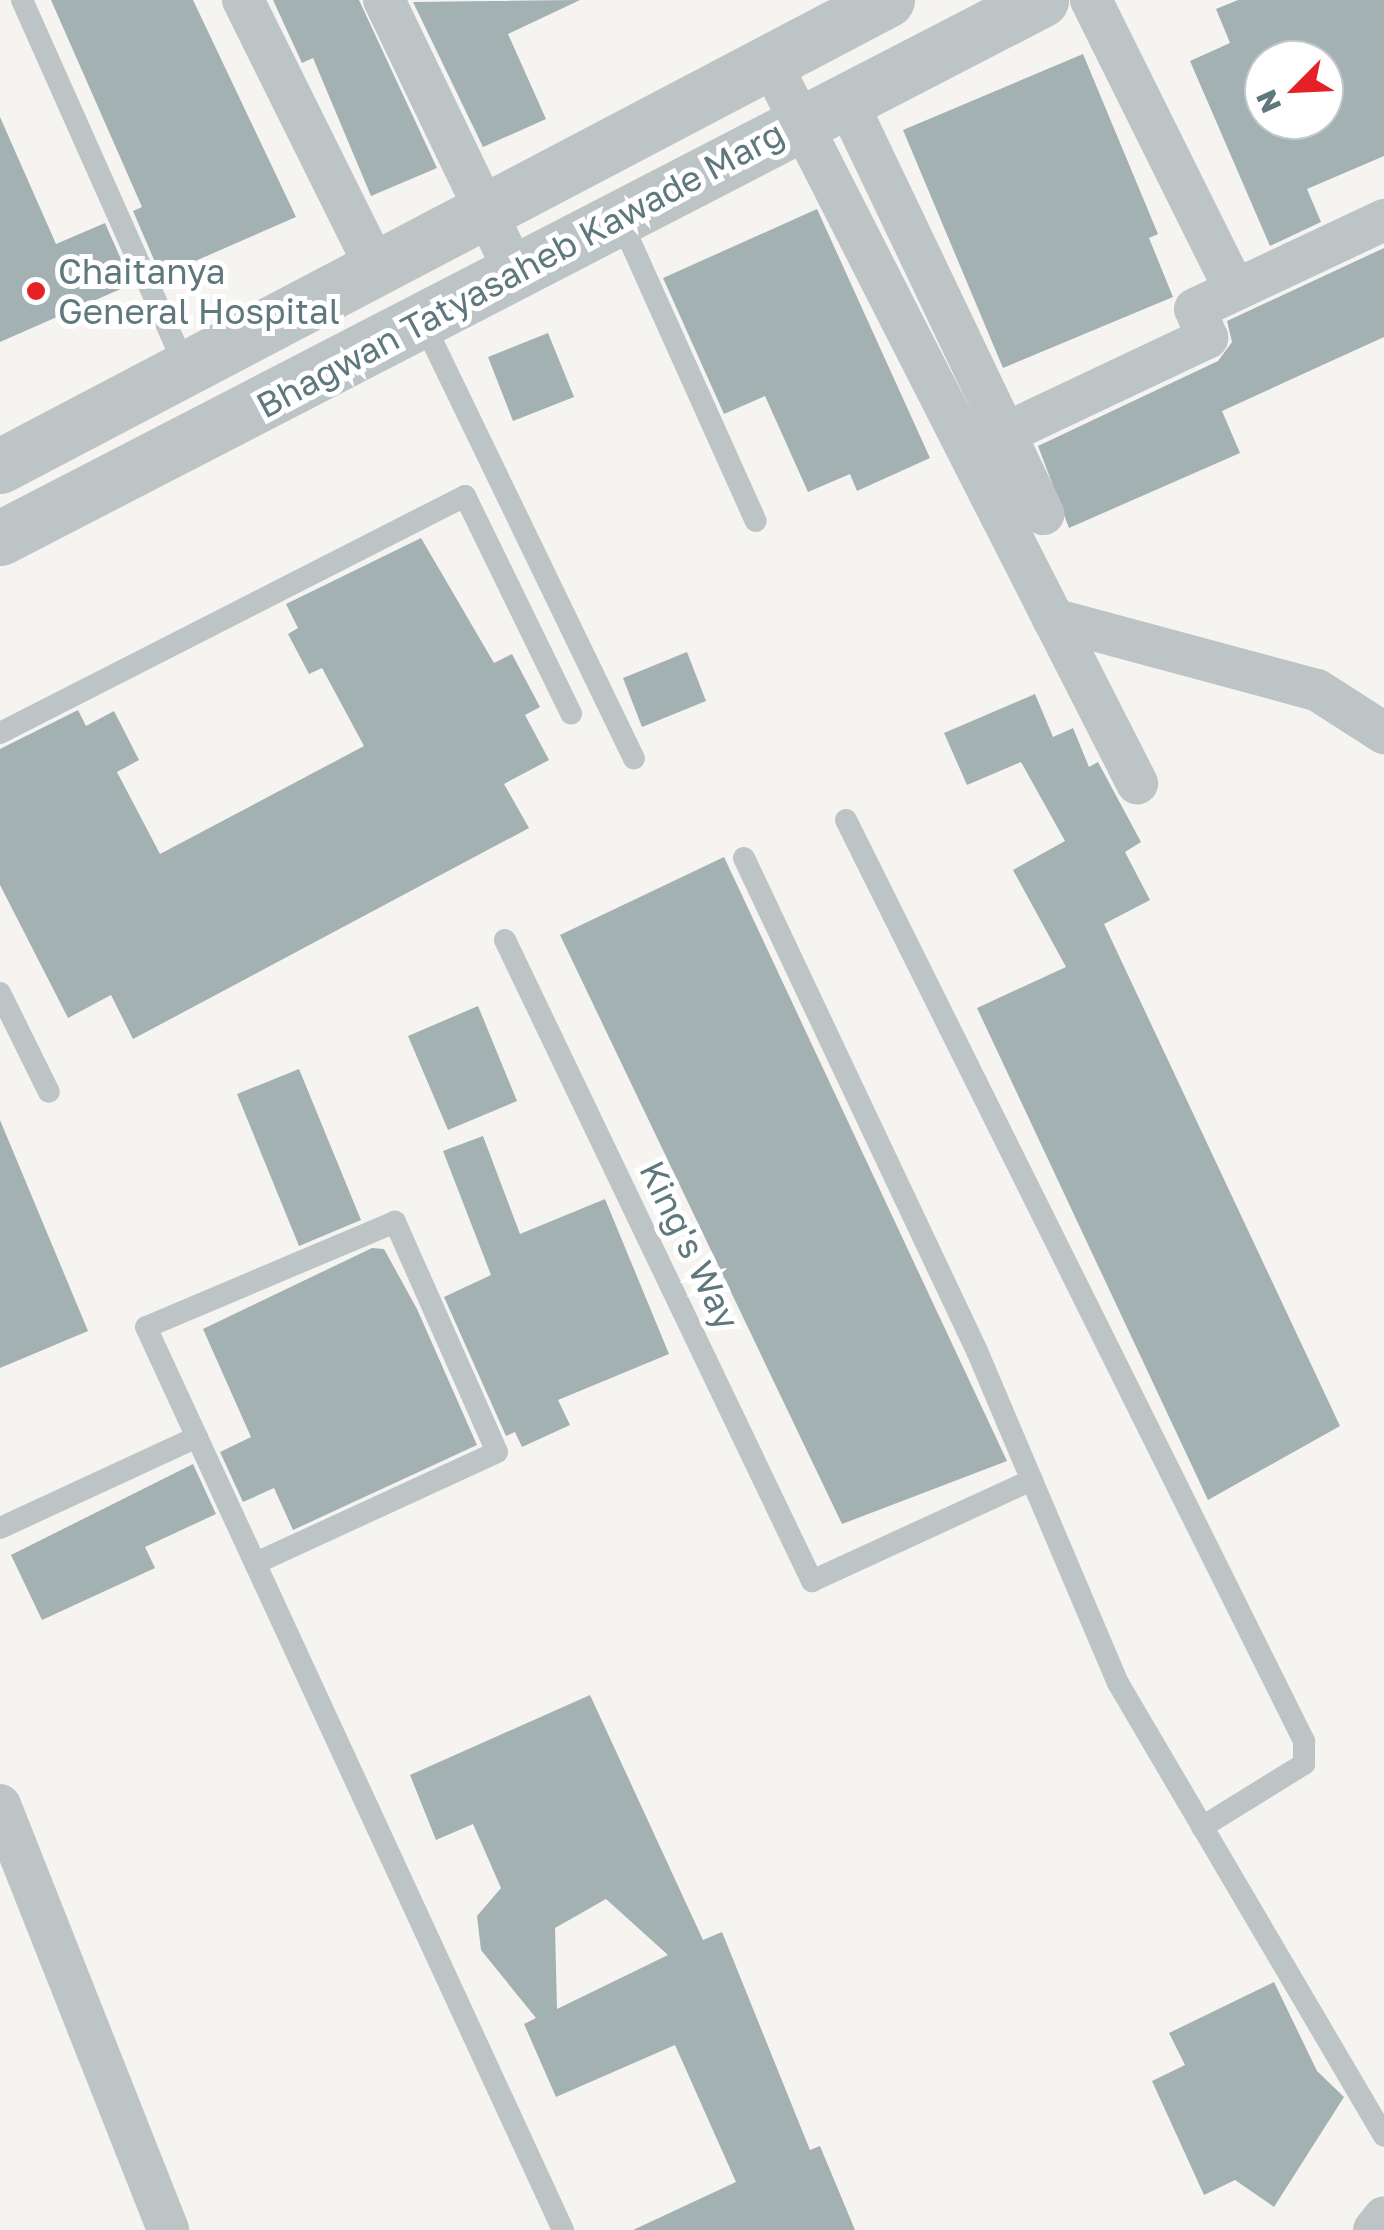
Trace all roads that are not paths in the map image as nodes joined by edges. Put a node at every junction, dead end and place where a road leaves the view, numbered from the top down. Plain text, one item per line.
1 (22, 0) edge
2 (243, 0) edge
3 (384, 0) edge
4 (1041, 0) edge
5 (1091, 0) edge
6 (870, 4) edge
7 (768, 58) junction
8 (822, 110) junction
9 (485, 214) junction
10 (618, 216) junction
11 (1384, 220) edge
12 (376, 268) junction
13 (514, 270) junction
14 (1235, 290) junction
15 (422, 320) junction
16 (186, 368) junction
17 (215, 429) junction
18 (1004, 434) junction
19 (2, 459) edge
20 (1043, 514) dead end
21 (756, 521) dead end
22 (0, 538) edge
23 (1053, 619) junction
24 (571, 713) dead end
25 (0, 733) edge
26 (1384, 733) edge
27 (634, 758) dead end
28 (1137, 783) dead end
29 (846, 820) dead end
30 (744, 858) dead end
31 (505, 940) dead end
32 (0, 993) edge
33 (49, 1092) dead end
34 (197, 1437) junction
35 (1032, 1480) junction
36 (0, 1528) edge
37 (256, 1563) junction
38 (0, 1805) edge
39 (1202, 1827) junction
40 (1384, 2136) edge
41 (1384, 2216) edge
42 (168, 2230) edge
43 (563, 2230) edge
44 (1374, 2230) edge

1 - 16 lane
2 - 12 street
3 - 9 street
4 - 8 street, Bhagwan Tatyasaheb Kawade Marg
5 - 14 street
6 - 7 street, Bhagwan Tatyasaheb Kawade Marg
7 - 8 street
7 - 9 street, Bhagwan Tatyasaheb Kawade Marg
8 - 10 street, Bhagwan Tatyasaheb Kawade Marg
8 - 18 street
8 - 23 street
9 - 12 street, Bhagwan Tatyasaheb Kawade Marg
9 - 13 street
10 - 13 street, Bhagwan Tatyasaheb Kawade Marg
10 - 21 lane
11 - 14 street
12 - 16 street, Bhagwan Tatyasaheb Kawade Marg
13 - 15 street, Bhagwan Tatyasaheb Kawade Marg
14 - 18 street
15 - 17 street, Bhagwan Tatyasaheb Kawade Marg
15 - 27 lane
16 - 17 street
16 - 19 street, Bhagwan Tatyasaheb Kawade Marg
17 - 22 street, Bhagwan Tatyasaheb Kawade Marg
18 - 20 street
23 - 26 street
23 - 28 street
24 - 25 lane
29 - 39 lane
30 - 35 lane
31 - 35 lane, King's Way
32 - 33 lane
34 - 36 lane
34 - 37 lane
34 - 37 lane
35 - 39 lane
37 - 43 lane
38 - 42 street
39 - 40 lane
41 - 44 street

